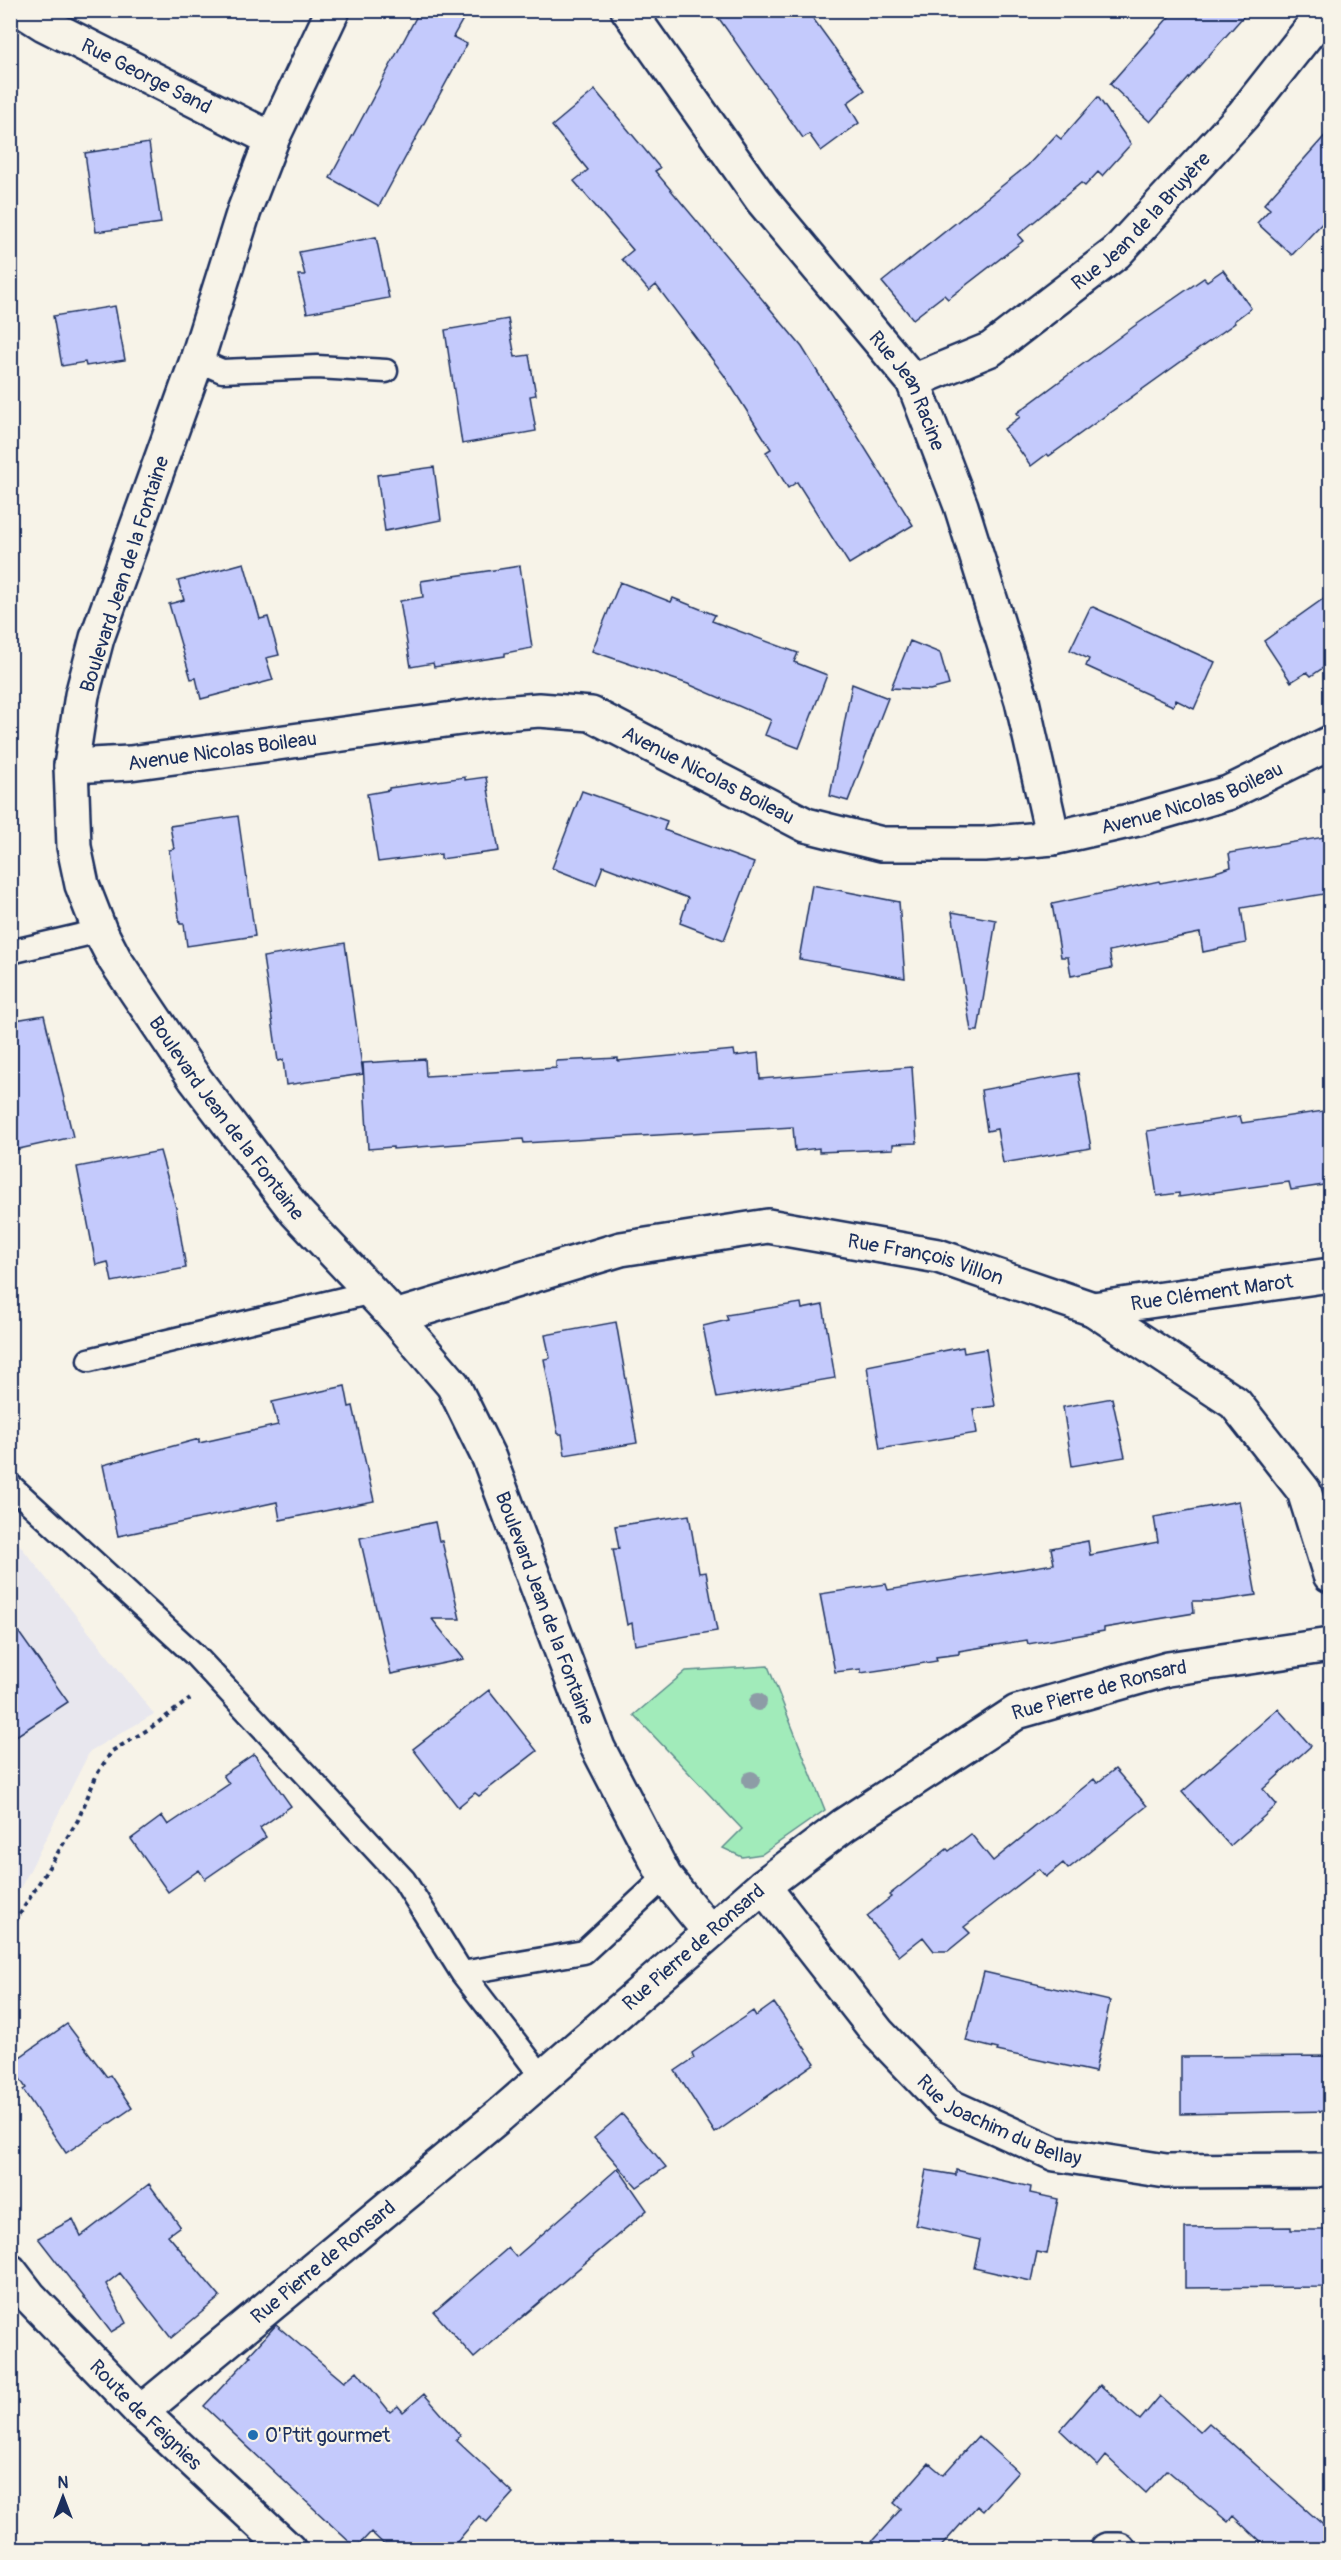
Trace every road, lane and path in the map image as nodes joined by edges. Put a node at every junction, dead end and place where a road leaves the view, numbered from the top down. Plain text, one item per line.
1 (22, 10) edge
2 (333, 10) edge
3 (627, 10) edge
4 (1326, 10) edge
5 (272, 139) junction
6 (197, 360) junction
7 (386, 371) dead end
8 (913, 381) junction
9 (1330, 743) edge
10 (71, 766) junction
11 (1053, 838) junction
12 (100, 932) junction
13 (10, 952) edge
14 (1330, 1275) edge
15 (372, 1292) junction
16 (1093, 1309) junction
17 (395, 1317) junction
18 (89, 1360) dead end
19 (10, 1485) edge
20 (1330, 1575) edge
21 (1330, 1645) edge
22 (216, 1679) junction
23 (665, 1877) junction
24 (763, 1886) junction
25 (10, 1929) edge
26 (709, 1931) junction
27 (462, 1973) junction
28 (543, 2078) junction
29 (1330, 2170) edge
30 (10, 2271) edge
31 (141, 2412) junction
32 (289, 2550) edge
33 (1107, 2550) edge
34 (1119, 2550) edge

1 - 5 street, Rue George Sand
2 - 5 street, Boulevard Jean de la Fontaine
3 - 8 street, Rue Jean Racine
4 - 8 street, Rue Jean de la Bruyère
5 - 6 street, Boulevard Jean de la Fontaine
6 - 7 lane
6 - 10 street, Boulevard Jean de la Fontaine
8 - 11 street, Rue Jean Racine
9 - 11 street, Avenue Nicolas Boileau
10 - 11 street, Avenue Nicolas Boileau
10 - 12 street, Boulevard Jean de la Fontaine
12 - 13 lane
12 - 15 street, Boulevard Jean de la Fontaine
14 - 16 street, Rue Clément Marot
15 - 17 street, Boulevard Jean de la Fontaine
15 - 18 lane
16 - 17 street, Rue François Villon
16 - 20 street, Rue François Villon
17 - 23 street, Boulevard Jean de la Fontaine
19 - 22 lane
21 - 24 street, Rue Pierre de Ronsard
22 - 25 path
22 - 27 lane
23 - 26 street, Boulevard Jean de la Fontaine
23 - 27 lane
24 - 26 street, Rue Pierre de Ronsard
24 - 29 street, Rue Joachim du Bellay
26 - 28 street, Rue Pierre de Ronsard
27 - 28 lane
28 - 31 street, Rue Pierre de Ronsard
30 - 31 street, Route de Feignies
31 - 32 street, Route de Feignies
33 - 34 street

